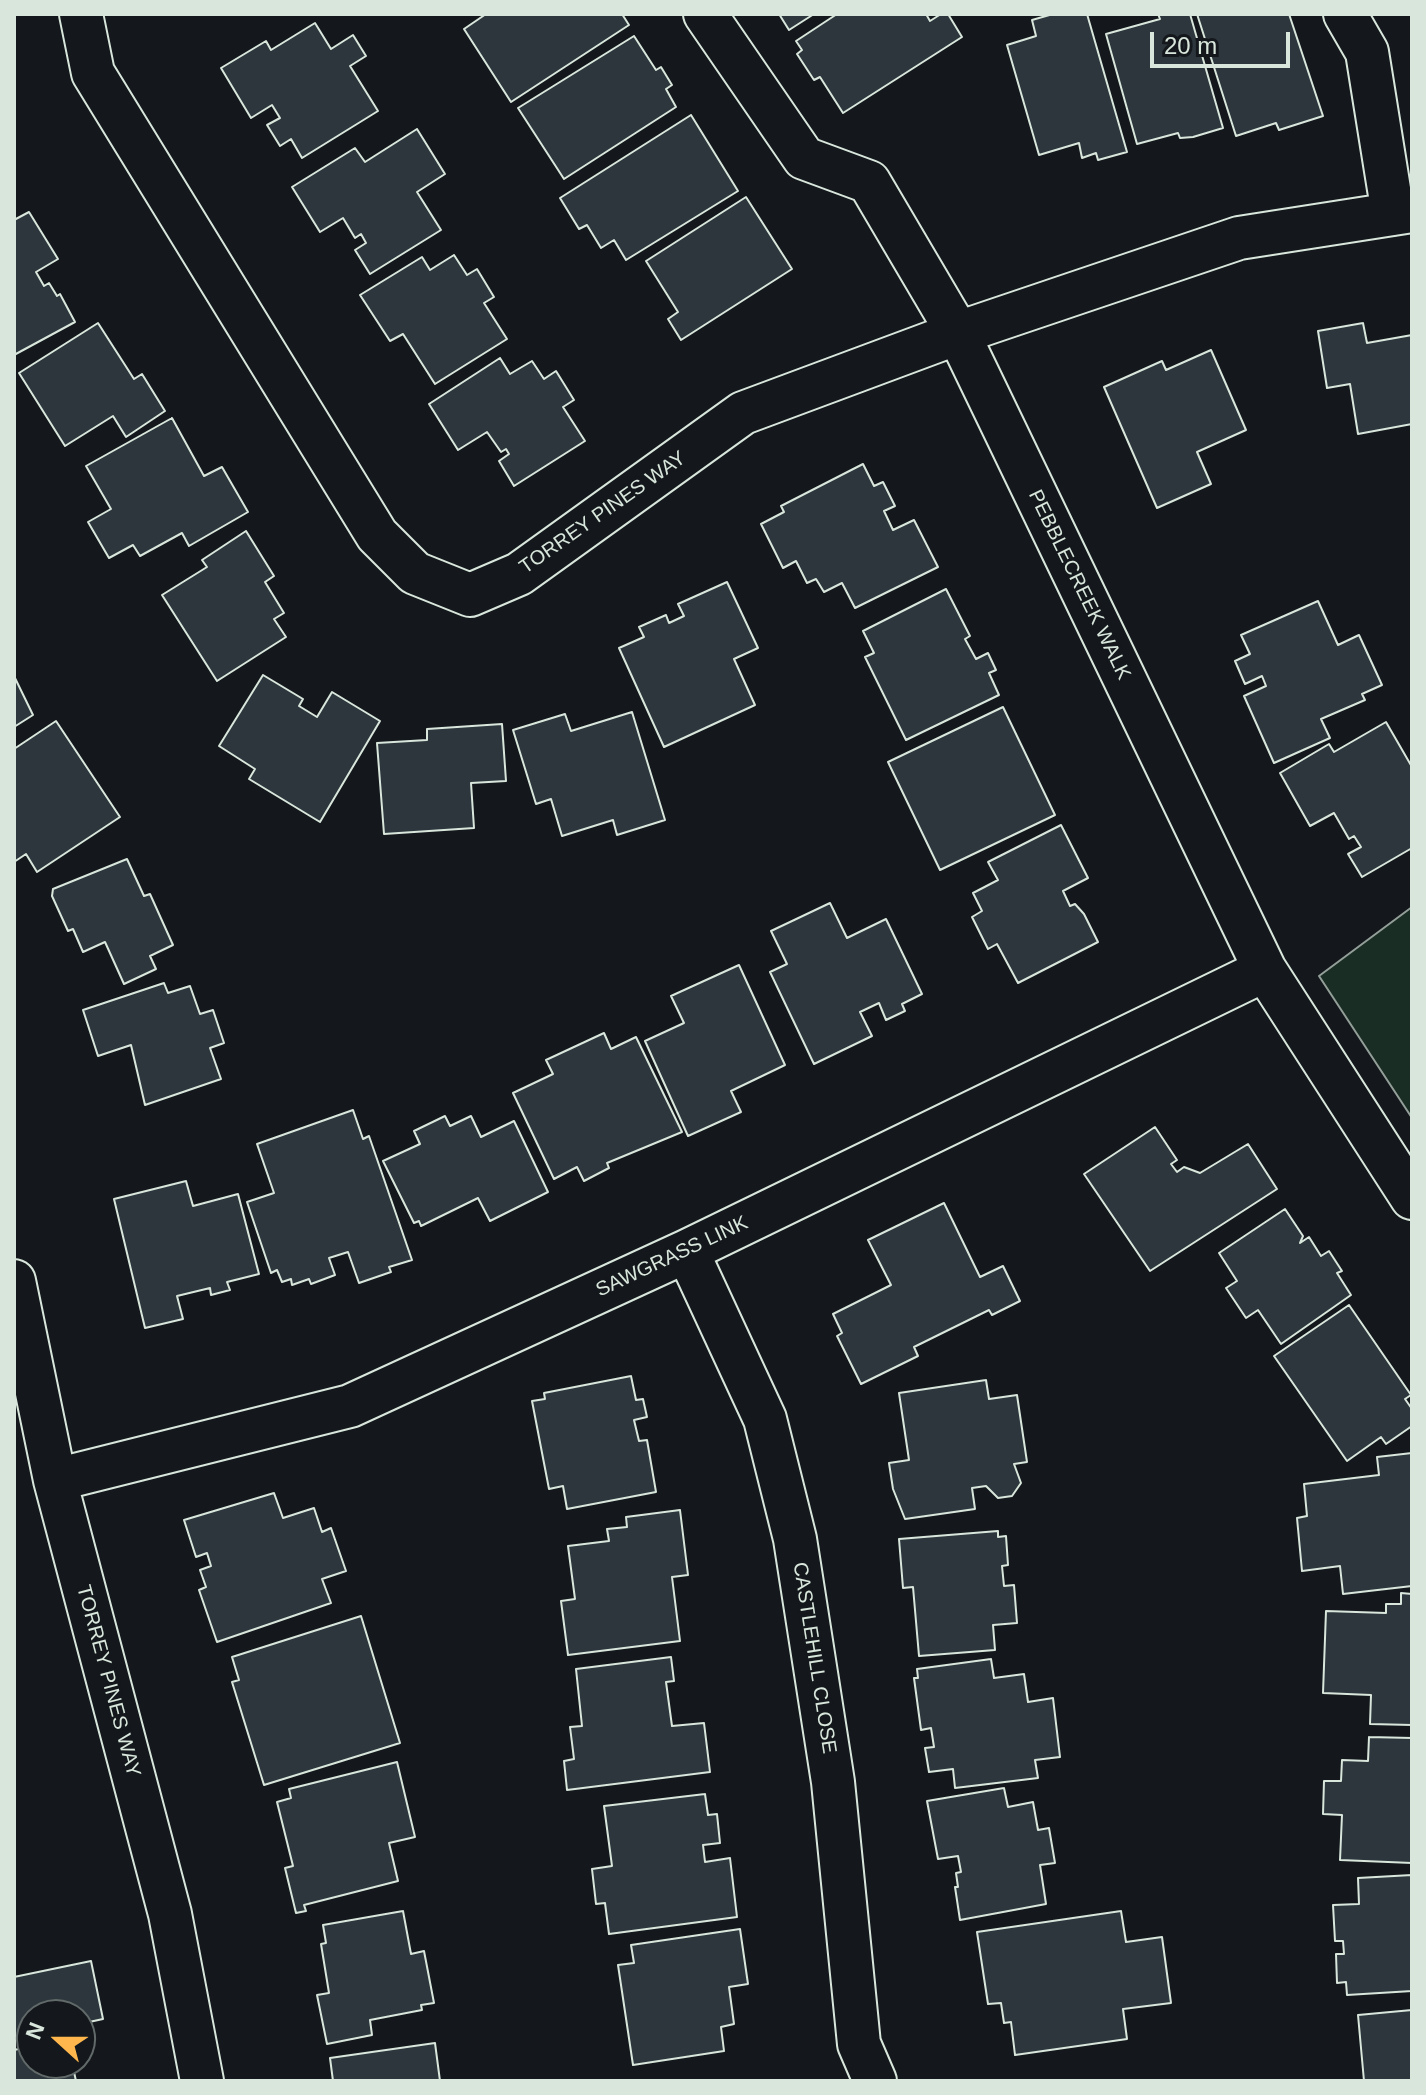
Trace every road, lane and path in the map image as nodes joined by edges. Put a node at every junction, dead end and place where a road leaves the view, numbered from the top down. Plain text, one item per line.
1 (81, 14) edge
2 (705, 14) edge
3 (1345, 14) edge
4 (1402, 212) edge
5 (958, 333) junction
6 (1265, 970) junction
7 (1412, 1198) edge
8 (687, 1251) junction
9 (14, 1281) edge
10 (55, 1480) junction
11 (202, 2081) edge
12 (875, 2081) edge

1 - 5 street, TORREY PINES WAY
2 - 5 street, PEBBLECREEK WALK
3 - 4 street
4 - 5 street, TORREY PINES WAY
5 - 6 street, PEBBLECREEK WALK
6 - 7 street, PEBBLECREEK WALK
6 - 8 street, SAWGRASS LINK
8 - 10 street, SAWGRASS LINK
8 - 12 street, CASTLEHILL CLOSE
9 - 10 street, TORREY PINES WAY
10 - 11 street, TORREY PINES WAY

